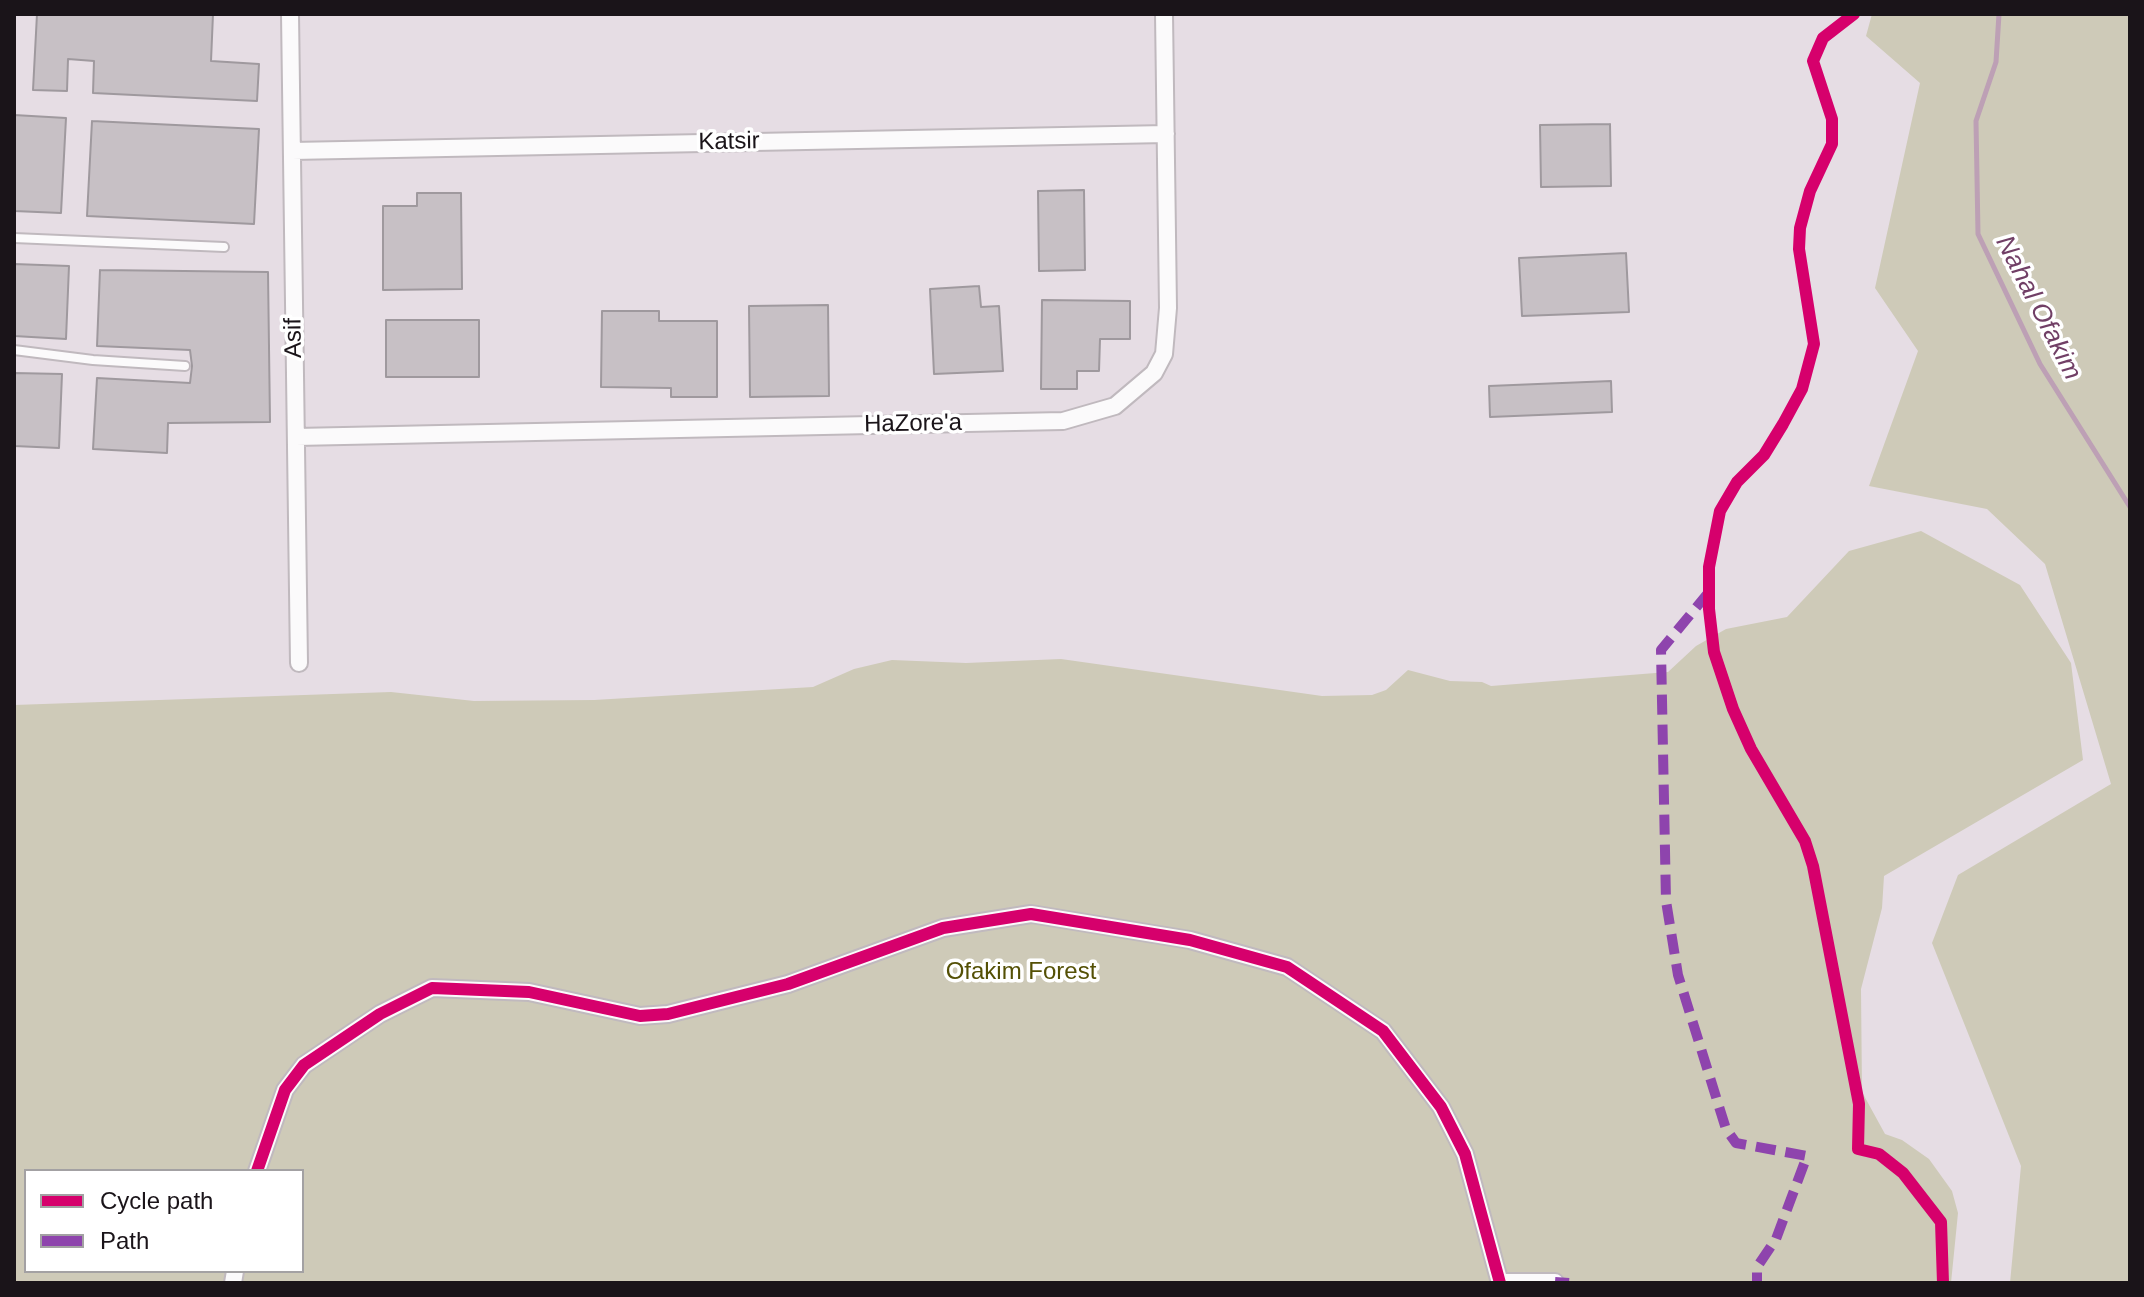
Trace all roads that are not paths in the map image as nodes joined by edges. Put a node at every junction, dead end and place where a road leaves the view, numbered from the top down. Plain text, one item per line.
1 (290, 14) edge
2 (1164, 14) edge
3 (1166, 134) junction
4 (292, 151) junction
5 (14, 238) edge
6 (224, 247) dead end
7 (14, 350) edge
8 (185, 366) dead end
9 (296, 437) junction
10 (299, 663) dead end
11 (258, 1169) edge
12 (1500, 1282) edge
13 (1555, 1282) edge

1 - 4 street, Asif
2 - 3 street, HaZore'a
3 - 4 street, Katsir
3 - 9 street, HaZore'a
4 - 9 street, Asif
5 - 6 lane
7 - 8 lane
9 - 10 street, Asif
11 - 12 street
12 - 13 street

